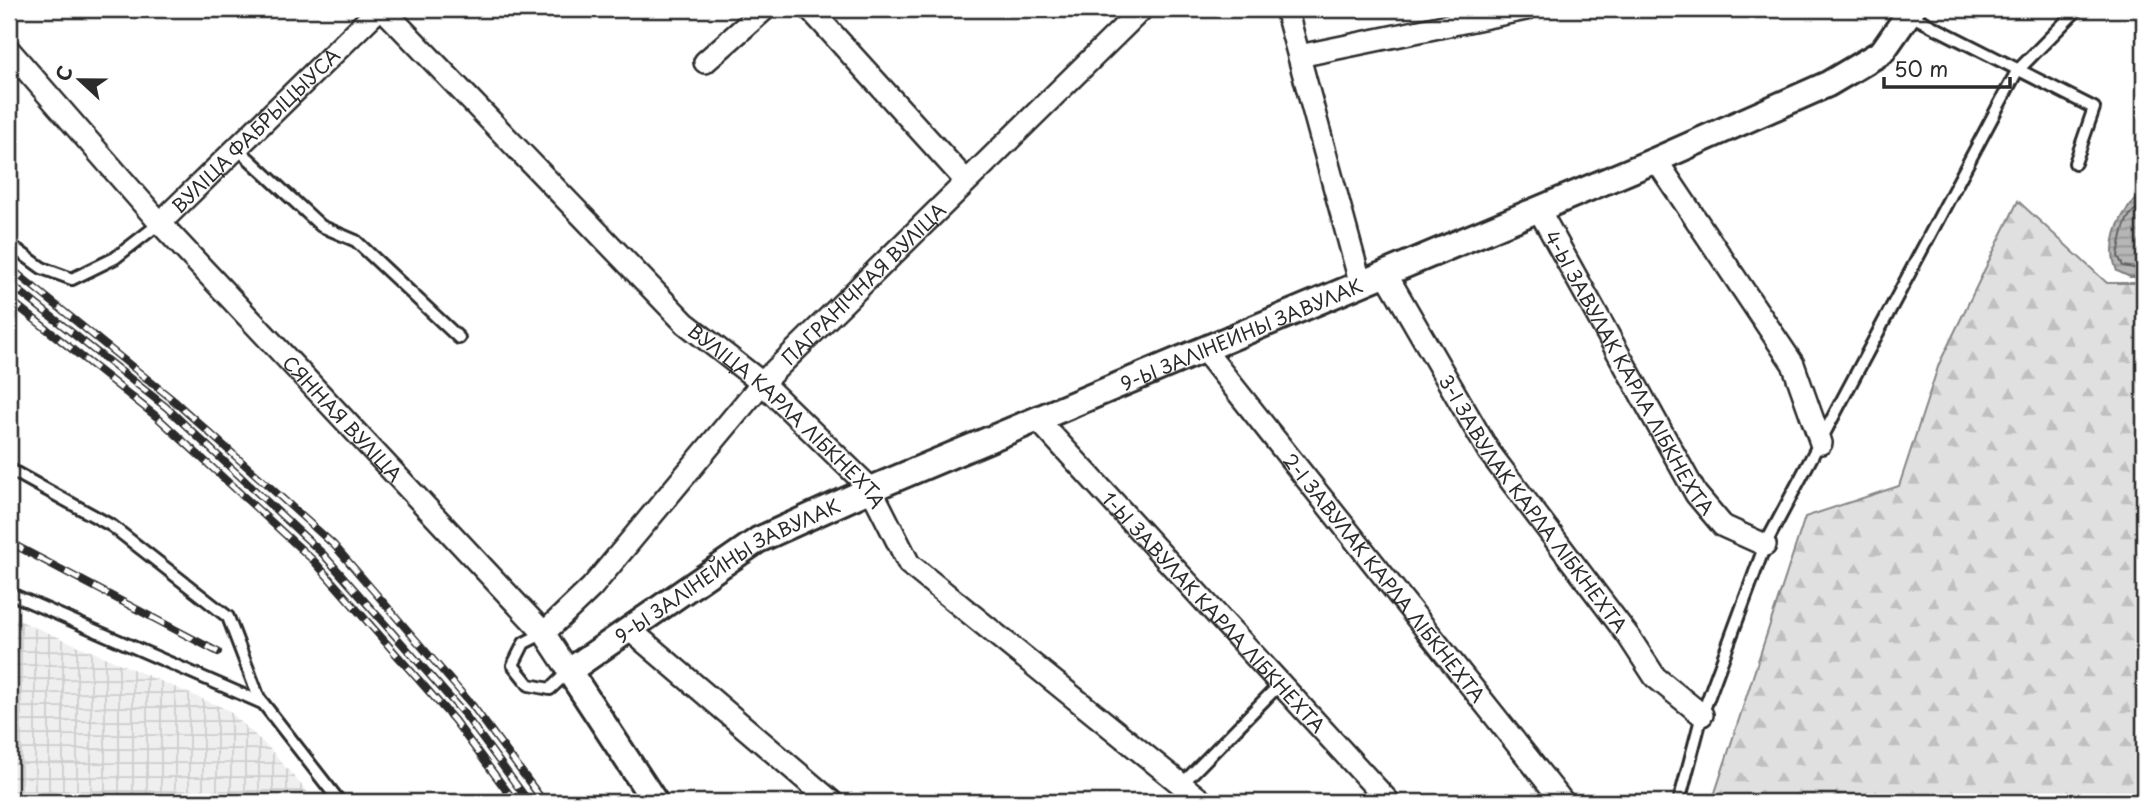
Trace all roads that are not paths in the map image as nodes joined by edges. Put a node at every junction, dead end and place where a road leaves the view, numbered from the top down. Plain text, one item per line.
1 (381, 9) edge
2 (765, 9) edge
3 (810, 9) edge
4 (1142, 9) edge
5 (1286, 9) edge
6 (1526, 9) edge
7 (2078, 9) edge
8 (1911, 12) edge
9 (9, 50) edge
10 (1299, 56) junction
11 (705, 62) dead end
12 (2017, 71) junction
13 (236, 147) junction
14 (1656, 160) junction
15 (2075, 163) dead end
16 (966, 181) junction
17 (1539, 209) junction
18 (160, 223) junction
19 (9, 244) edge
20 (1386, 274) junction
21 (1361, 285) junction
22 (459, 338) dead end
23 (1205, 351) junction
24 (762, 383) junction
25 (1039, 421) junction
26 (1821, 443) junction
27 (9, 469) edge
28 (871, 489) junction
29 (1765, 545) junction
30 (9, 593) edge
31 (629, 629) junction
32 (544, 634) junction
33 (569, 671) junction
34 (1279, 685) junction
35 (262, 703) junction
36 (1702, 715) junction
37 (1181, 785) junction
38 (340, 802) edge
39 (655, 802) edge
40 (832, 802) edge
41 (1203, 802) edge
42 (1389, 802) edge
43 (1563, 802) edge
44 (1679, 802) edge

1 - 13 street, ВУЛІЦА ФАБРЫЦЫУСА
1 - 24 street, ВУЛІЦА КАРЛА ЛІБКНЕХТА
2 - 11 street
3 - 16 street
4 - 16 street, ПАГРАНІЧНАЯ ВУЛІЦА
5 - 10 street
6 - 10 street
7 - 12 lane
8 - 12 lane
8 - 14 street, 9-Ы ЗАЛІНЕЙНЫ ЗАВУЛАК
9 - 18 street, СЯННАЯ ВУЛІЦА
10 - 21 street
12 - 15 lane
12 - 26 lane
13 - 18 street, ВУЛІЦА ФАБРЫЦЫУСА
13 - 22 lane
14 - 17 street, 9-Ы ЗАЛІНЕЙНЫ ЗАВУЛАК
14 - 26 street
16 - 24 street, ПАГРАНІЧНАЯ ВУЛІЦА
17 - 20 street, 9-Ы ЗАЛІНЕЙНЫ ЗАВУЛАК
17 - 29 street, 4-Ы ЗАВУЛАК КАРЛА ЛІБКНЕХТА
18 - 19 lane
18 - 32 street, СЯННАЯ ВУЛІЦА
20 - 21 street, 9-Ы ЗАЛІНЕЙНЫ ЗАВУЛАК
20 - 36 street, 3-І ЗАВУЛАК КАРЛА ЛІБКНЕХТА
21 - 23 street, 9-Ы ЗАЛІНЕЙНЫ ЗАВУЛАК
23 - 25 street, 9-Ы ЗАЛІНЕЙНЫ ЗАВУЛАК
23 - 43 street, 2-І ЗАВУЛАК КАРЛА ЛІБКНЕХТА
24 - 28 street, ВУЛІЦА КАРЛА ЛІБКНЕХТА
24 - 32 street, ПАГРАНІЧНАЯ ВУЛІЦА
25 - 28 street, 9-Ы ЗАЛІНЕЙНЫ ЗАВУЛАК
25 - 34 street, 1-Ы ЗАВУЛАК КАРЛА ЛІБКНЕХТА
26 - 29 lane
27 - 35 lane
28 - 31 street, 9-Ы ЗАЛІНЕЙНЫ ЗАВУЛАК
28 - 37 street, ВУЛІЦА КАРЛА ЛІБКНЕХТА
29 - 36 lane
30 - 35 lane
31 - 33 street, 9-Ы ЗАЛІНЕЙНЫ ЗАВУЛАК
31 - 40 street
32 - 33 street, СЯННАЯ ВУЛІЦА
32 - 33 lane
33 - 39 street, СЯННАЯ ВУЛІЦА
34 - 37 lane
34 - 42 street, 1-Ы ЗАВУЛАК КАРЛА ЛІБКНЕХТА
35 - 38 lane
36 - 44 lane
37 - 41 street, ВУЛІЦА КАРЛА ЛІБКНЕХТА

